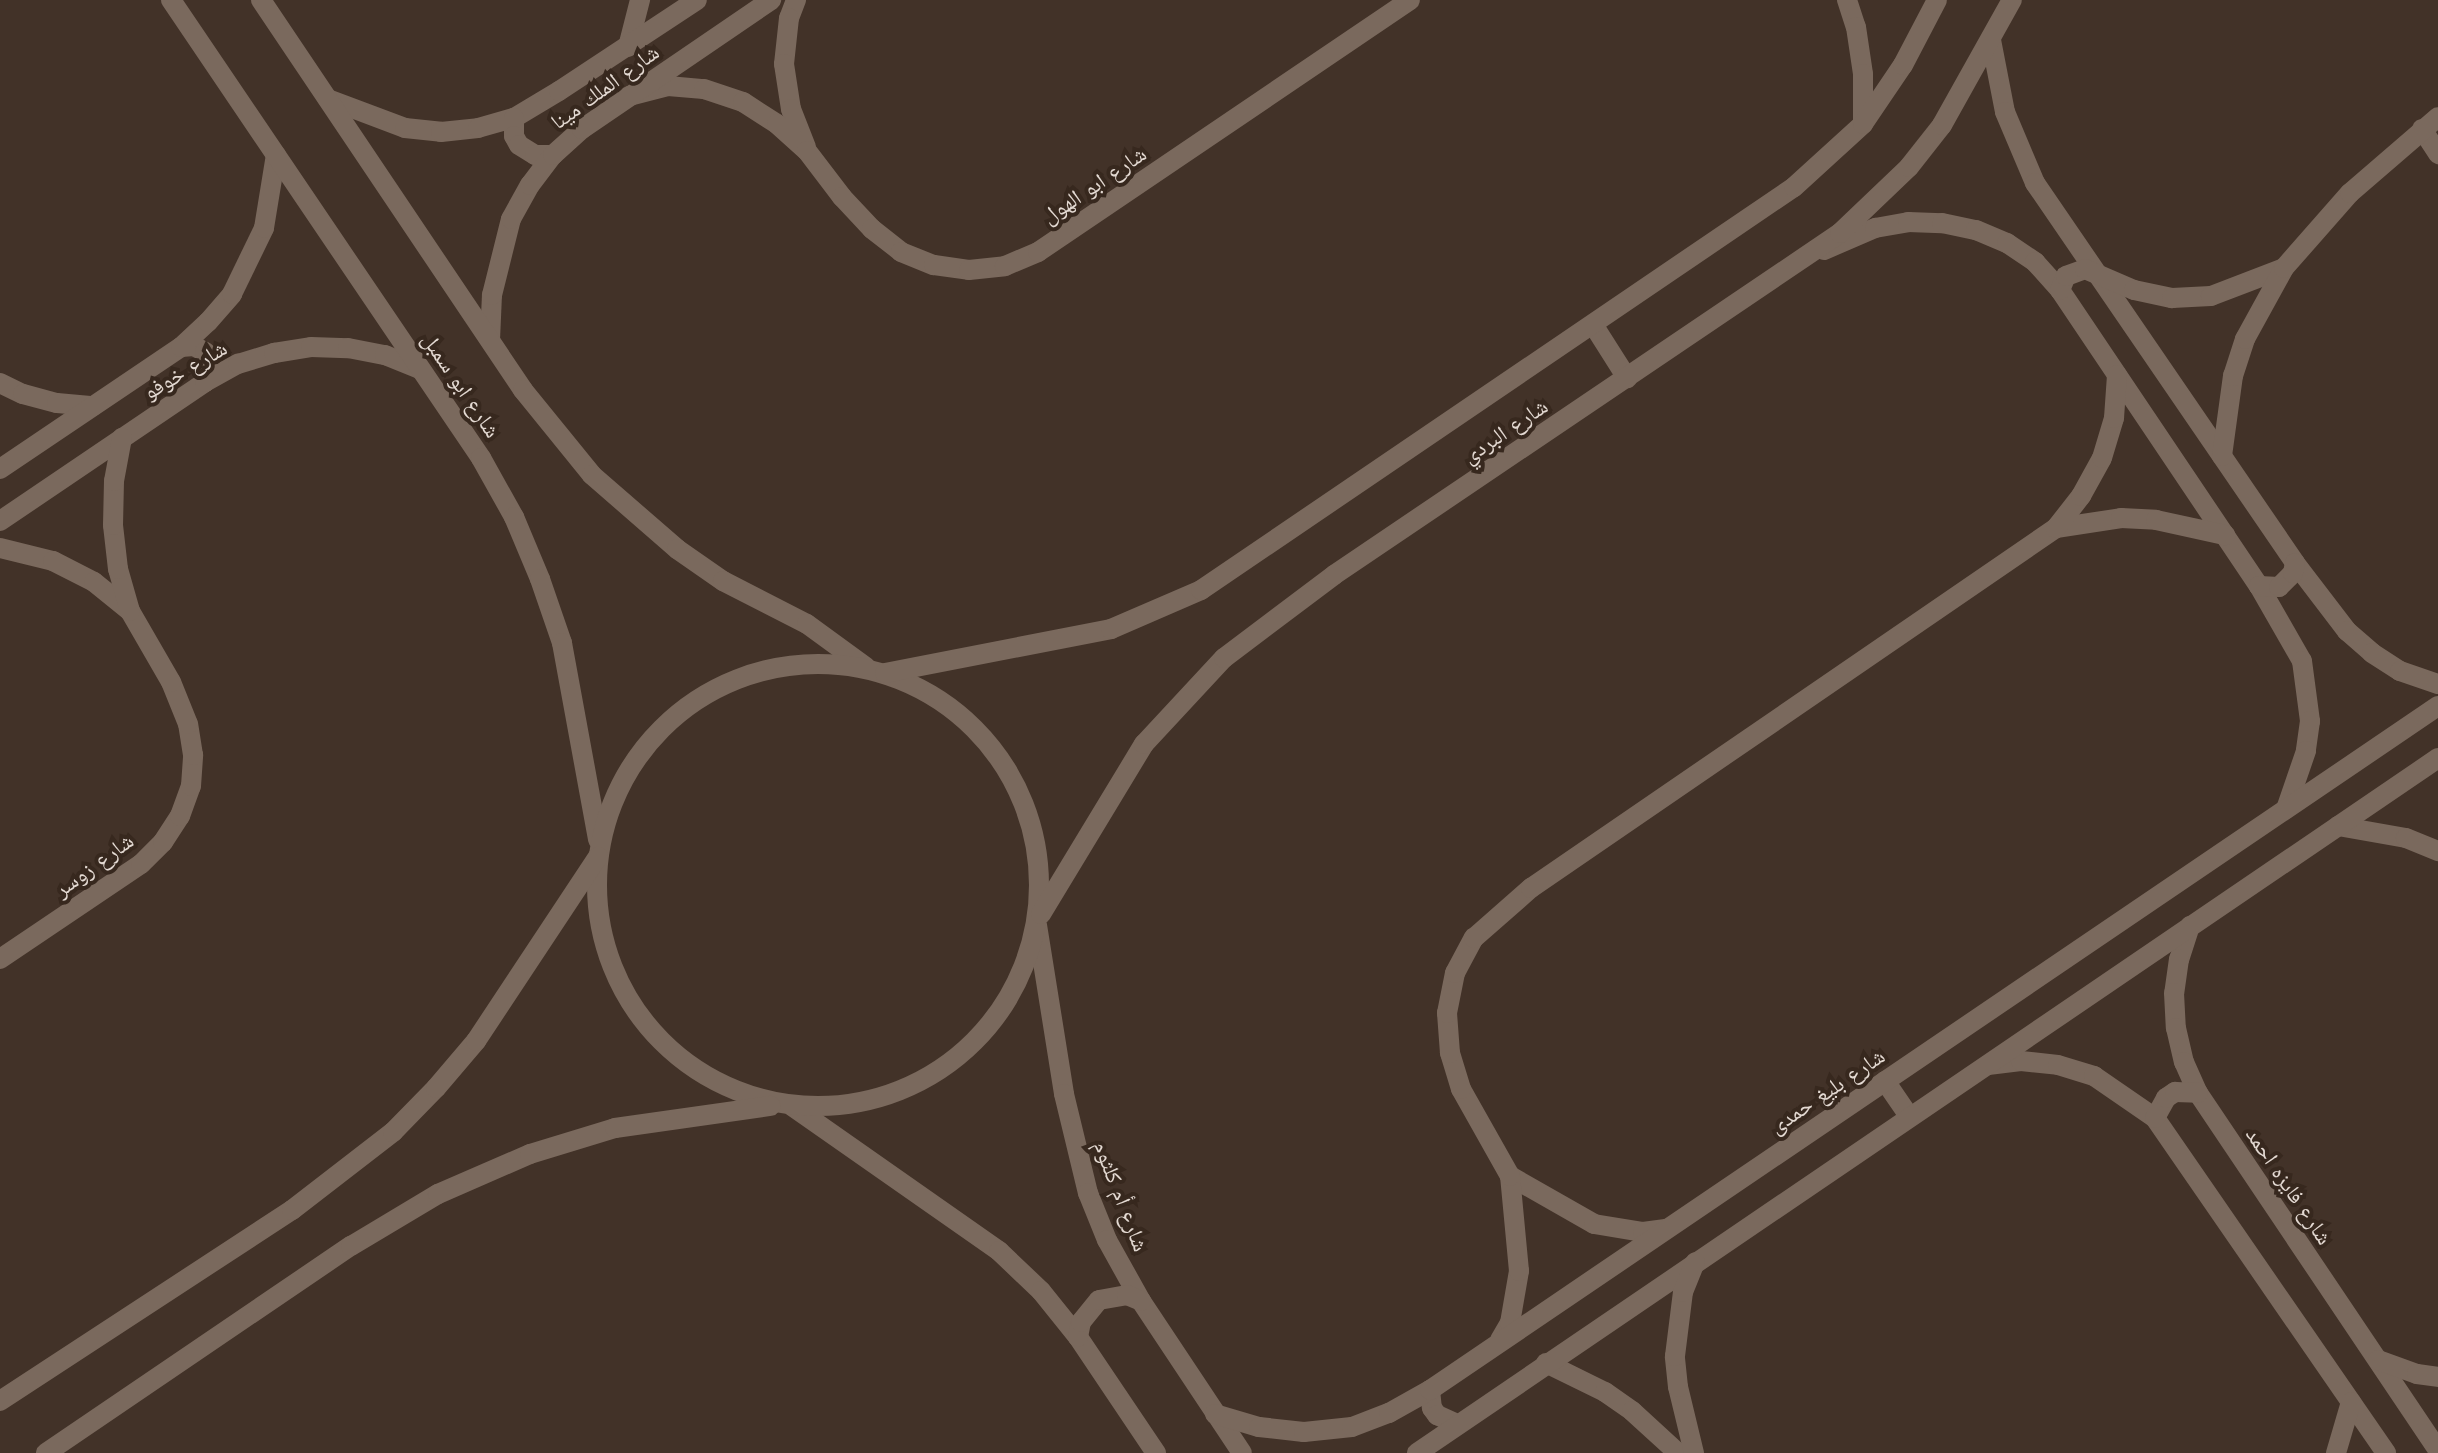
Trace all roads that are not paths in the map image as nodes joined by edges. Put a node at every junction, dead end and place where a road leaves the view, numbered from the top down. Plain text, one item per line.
1 (171, 0) edge
2 (261, 0) edge
3 (640, 0) edge
4 (697, 0) edge
5 (771, 0) edge
6 (796, 0) edge
7 (1410, 0) edge
8 (1847, 0) edge
9 (1937, 0) edge
10 (2012, 0) edge
11 (1991, 40) junction
12 (628, 47) junction
13 (629, 96) junction
14 (328, 99) junction
15 (514, 118) junction
16 (2430, 123) edge
17 (1863, 124) junction
18 (807, 151) junction
19 (2438, 154) edge
20 (276, 155) junction
21 (553, 155) junction
22 (1805, 258) junction
23 (2284, 268) junction
24 (2099, 274) junction
25 (2060, 290) junction
26 (1594, 326) junction
27 (490, 340) junction
28 (181, 347) junction
29 (420, 369) junction
30 (2117, 375) junction
31 (1627, 378) junction
32 (205, 382) junction
33 (0, 383) edge
34 (93, 406) junction
35 (122, 438) junction
36 (2222, 456) junction
37 (0, 469) edge
38 (0, 521) edge
39 (2056, 528) junction
40 (2225, 535) junction
41 (0, 548) edge
42 (2295, 563) junction
43 (2259, 586) junction
44 (130, 611) junction
45 (877, 671) junction
46 (2438, 684) edge
47 (2438, 706) edge
48 (2438, 758) edge
49 (2286, 809) junction
50 (2338, 826) junction
51 (2438, 851) edge
52 (598, 852) junction
53 (1038, 921) junction
54 (2190, 926) junction
55 (0, 959) edge
56 (1984, 1066) junction
57 (1885, 1081) junction
58 (2198, 1093) junction
59 (786, 1105) junction
60 (1909, 1116) junction
61 (2155, 1118) junction
62 (1510, 1176) junction
63 (1668, 1228) junction
64 (1695, 1262) junction
65 (1141, 1301) junction
66 (1078, 1337) junction
67 (1498, 1344) junction
68 (2378, 1360) junction
69 (1546, 1363) junction
70 (2438, 1377) edge
71 (1430, 1390) junction
72 (0, 1401) edge
73 (2351, 1402) junction
74 (1215, 1414) junction
75 (1455, 1423) junction
76 (2438, 1450) edge
77 (46, 1453) edge
78 (1156, 1453) edge
79 (1242, 1453) edge
80 (1417, 1453) edge
81 (1678, 1453) edge
82 (1694, 1453) edge
83 (2336, 1453) edge
84 (2386, 1453) edge

1 - 20 street, شارع ابو سمبل
2 - 14 street
3 - 12 street
4 - 12 street, شارع الملك مينا
5 - 13 street, شارع الملك مينا
6 - 18 street, شارع ابو الهول
7 - 18 street, شارع ابو الهول
8 - 17 street
9 - 17 street, شارع البردي
10 - 11 street, شارع البردي
11 - 22 street, شارع البردي
11 - 24 street
12 - 15 street, شارع الملك مينا
13 - 18 street, شارع ابو الهول
13 - 21 street, شارع الملك مينا
14 - 15 street, شارع الملك مينا
14 - 27 street
15 - 21 street
16 - 19 street
16 - 23 street
17 - 26 street, شارع البردي
20 - 28 street, شارع خوفو
20 - 29 street, شارع ابو سمبل
21 - 27 street, شارع الملك مينا
22 - 25 street
22 - 31 street, شارع البردي
23 - 24 street
23 - 36 street
24 - 25 street
24 - 36 street
25 - 30 street
26 - 31 street
26 - 45 street, شارع البردي
27 - 45 street
28 - 32 street
28 - 34 street, شارع خوفو
29 - 32 street, شارع خوفو
29 - 52 street, شارع ابو سمبل
30 - 39 street
30 - 40 street
31 - 53 street, شارع البردي
32 - 35 street, شارع خوفو
33 - 34 street
34 - 37 street, شارع خوفو
35 - 38 street, شارع خوفو
35 - 44 street, شارع زوسر
36 - 42 street
39 - 40 street
39 - 62 street
40 - 43 street
41 - 44 street, شارع زوسر
42 - 43 street
42 - 46 street
43 - 49 street
44 - 55 street, شارع زوسر
45 - 52 street
45 - 53 street
47 - 49 street, شارع بليغ حمدى
48 - 50 street
49 - 57 street, شارع بليغ حمدى
50 - 51 street
50 - 54 street
52 - 59 street
52 - 72 street
53 - 59 street
53 - 65 street, شارع أم كلثوم
54 - 56 street
54 - 58 street, شارع فايزه احمد
56 - 60 street
56 - 61 street
57 - 60 street
57 - 63 street, شارع بليغ حمدى
58 - 61 street
58 - 68 street, شارع فايزه احمد
59 - 66 street
59 - 77 street
60 - 64 street
61 - 73 street
62 - 63 street
62 - 67 street
63 - 67 street, شارع بليغ حمدى
64 - 69 street
64 - 82 street
65 - 66 street
65 - 74 street, شارع أم كلثوم
66 - 78 street
67 - 71 street, شارع بليغ حمدى
68 - 70 street
68 - 76 street, شارع فايزه احمد
69 - 75 street
69 - 81 street
71 - 74 street, شارع بليغ حمدى
71 - 75 street
73 - 83 street
73 - 84 street
74 - 79 street, شارع أم كلثوم
75 - 80 street

